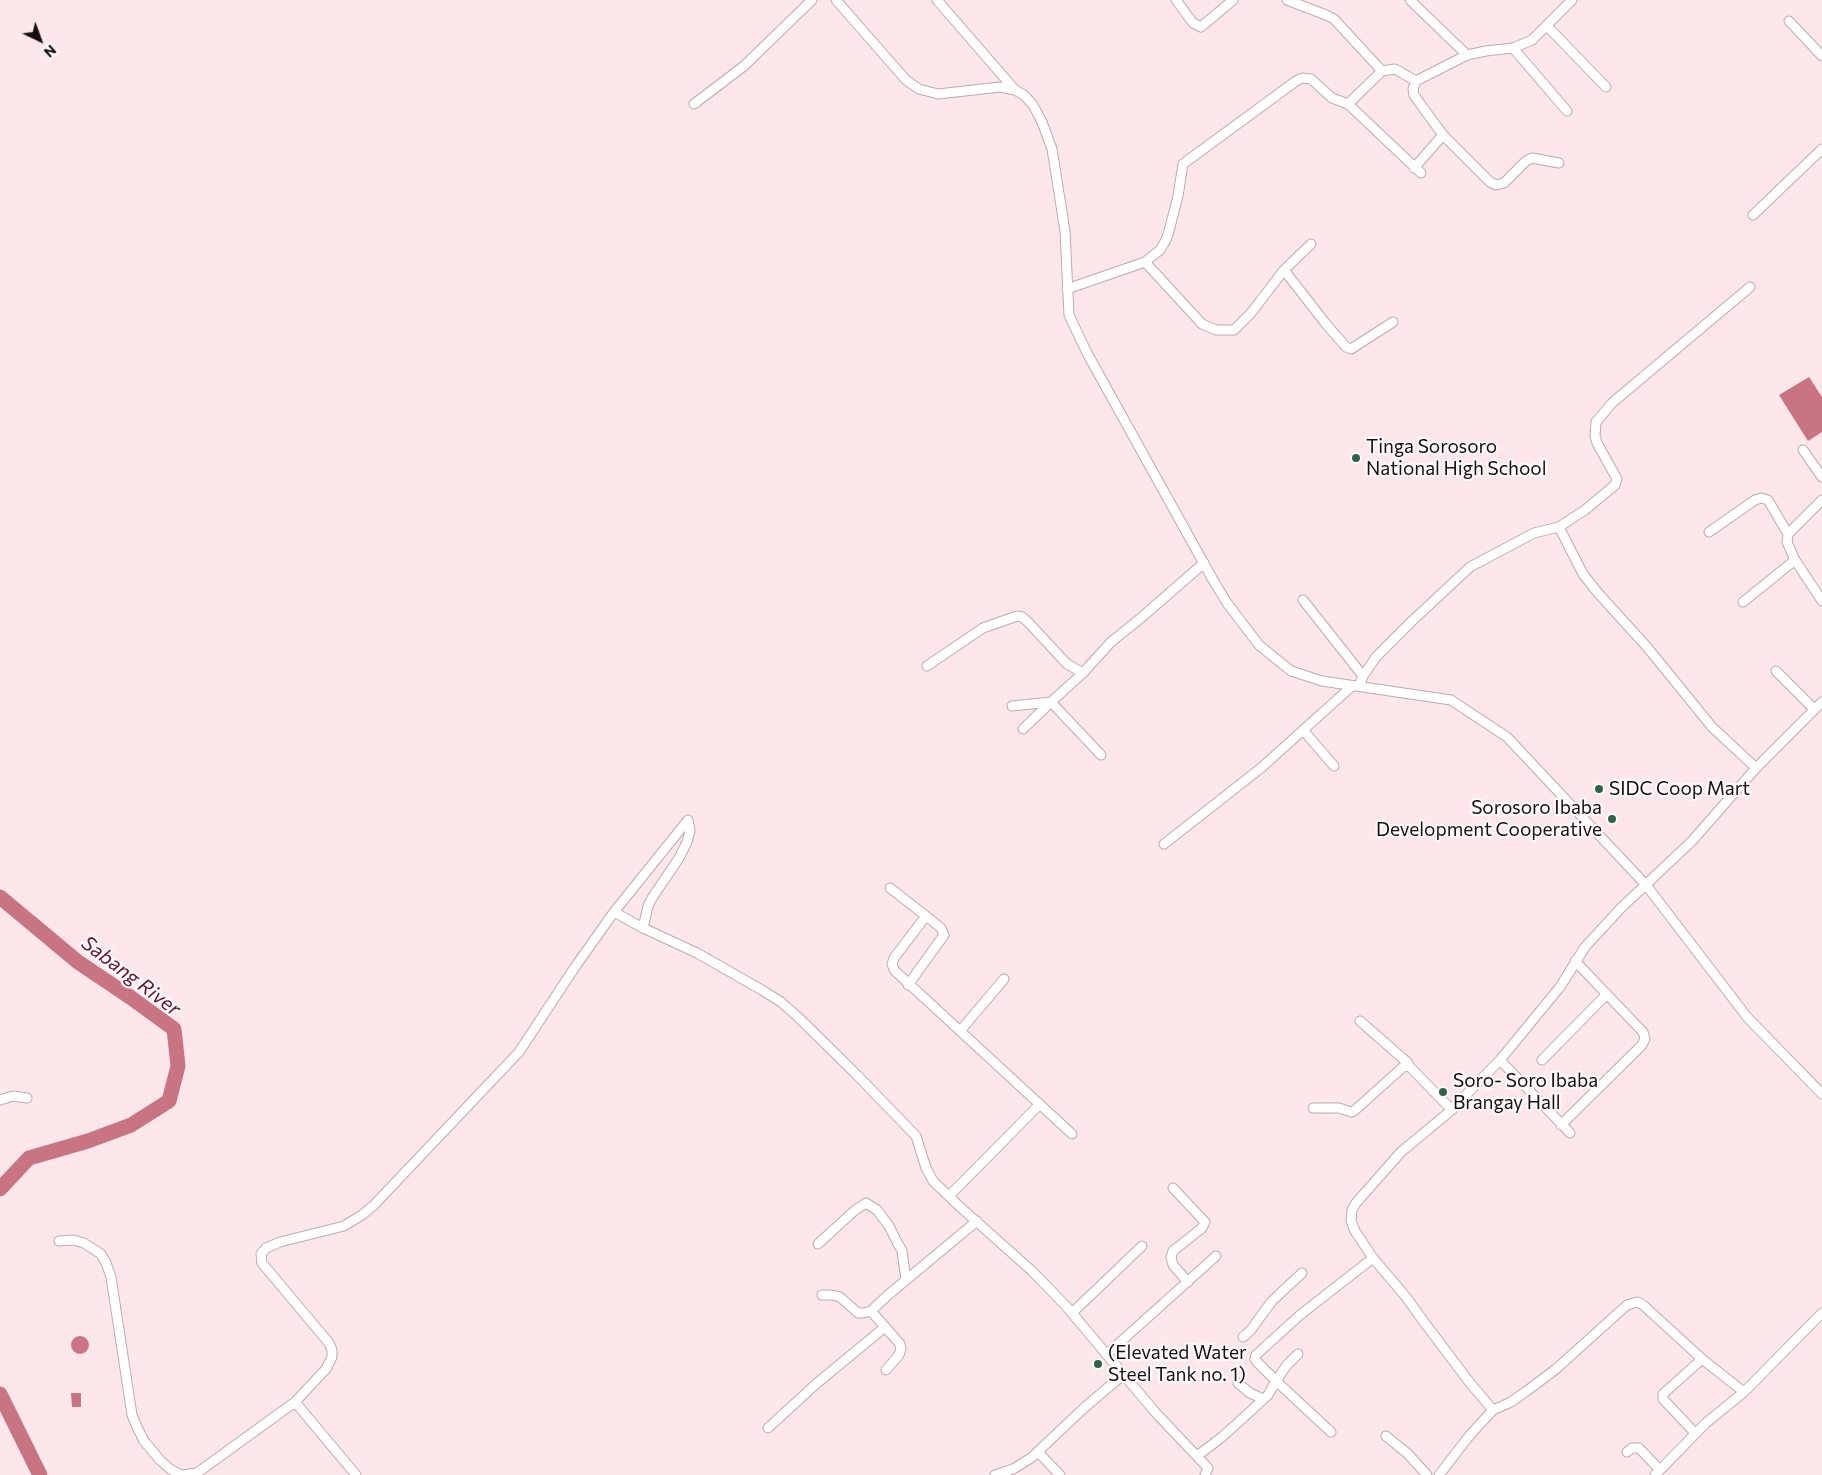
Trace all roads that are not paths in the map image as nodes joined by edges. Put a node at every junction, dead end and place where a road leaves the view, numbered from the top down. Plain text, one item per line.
1 (812, 0) edge
2 (836, 0) edge
3 (937, 0) edge
4 (1176, 0) edge
5 (1233, 0) edge
6 (1287, 0) edge
7 (1410, 0) edge
8 (1572, 0) edge
9 (1789, 21) dead end
10 (1547, 26) junction
11 (1513, 48) junction
12 (1467, 55) junction
13 (1822, 56) edge
14 (1382, 71) junction
15 (1416, 81) junction
16 (1606, 86) dead end
17 (1015, 90) junction
18 (694, 104) dead end
19 (1348, 104) junction
20 (1567, 111) dead end
21 (1443, 135) junction
22 (1822, 149) edge
23 (1559, 163) dead end
24 (1753, 215) dead end
25 (1311, 244) dead end
26 (1145, 262) junction
27 (1284, 270) junction
28 (1750, 287) dead end
29 (1067, 289) junction
30 (1393, 322) dead end
31 (1803, 450) dead end
32 (1822, 477) edge
33 (1822, 500) edge
34 (1559, 527) junction
35 (1709, 532) dead end
36 (1788, 534) junction
37 (1795, 560) junction
38 (1204, 563) junction
39 (1303, 600) dead end
40 (1822, 601) edge
41 (1743, 602) dead end
42 (927, 666) dead end
43 (1776, 671) dead end
44 (1083, 673) junction
45 (1362, 676) junction
46 (1355, 686) junction
47 (1051, 702) junction
48 (1822, 702) edge
49 (1012, 706) dead end
50 (1814, 709) junction
51 (1023, 729) dead end
52 (1303, 730) junction
53 (1101, 755) dead end
54 (1334, 766) dead end
55 (1756, 768) junction
56 (1164, 844) dead end
57 (1646, 885) junction
58 (890, 888) dead end
59 (614, 912) junction
60 (926, 916) junction
61 (643, 928) junction
62 (1575, 961) junction
63 (1004, 979) dead end
64 (908, 984) junction
65 (1607, 994) junction
66 (1360, 1021) dead end
67 (960, 1031) junction
68 (1500, 1060) junction
69 (1542, 1060) dead end
70 (1410, 1066) junction
71 (1821, 1092) edge
72 (28, 1098) dead end
73 (0, 1100) edge
74 (1040, 1104) junction
75 (1313, 1108) dead end
76 (1452, 1110) junction
77 (1561, 1125) junction
78 (1570, 1133) dead end
79 (1072, 1134) dead end
80 (1173, 1188) dead end
81 (949, 1196) junction
82 (977, 1221) junction
83 (58, 1241) dead end
84 (818, 1244) dead end
85 (1142, 1246) dead end
86 (1216, 1256) dead end
87 (1373, 1258) junction
88 (1302, 1273) dead end
89 (906, 1280) junction
90 (1188, 1282) junction
91 (822, 1296) dead end
92 (871, 1311) junction
93 (1072, 1313) junction
94 (1822, 1313) edge
95 (885, 1327) junction
96 (1243, 1337) dead end
97 (1107, 1354) junction
98 (1298, 1354) dead end
99 (1702, 1359) junction
100 (886, 1370) dead end
101 (1124, 1374) junction
102 (1276, 1381) junction
103 (1238, 1383) dead end
104 (1744, 1392) junction
105 (1263, 1399) junction
106 (295, 1402) junction
107 (1493, 1410) junction
108 (768, 1428) dead end
109 (1332, 1432) dead end
110 (1695, 1433) junction
111 (1386, 1436) dead end
112 (1038, 1452) junction
113 (1627, 1452) dead end
114 (1197, 1456) junction
115 (1015, 1472) edge
116 (1658, 1472) edge
117 (1209, 1473) edge
118 (182, 1475) edge
119 (356, 1475) edge
120 (996, 1475) edge
121 (1060, 1475) edge
122 (1427, 1475) edge
123 (1439, 1475) edge

1 - 18 street
2 - 17 street
3 - 17 street
4 - 5 street
6 - 14 street
7 - 12 street
8 - 10 street
9 - 13 street
10 - 11 street
10 - 16 street
11 - 12 street
11 - 20 street
12 - 15 street
14 - 15 street
14 - 19 street
15 - 21 street
17 - 29 street
19 - 21 street
19 - 26 street
21 - 23 street
22 - 24 street
25 - 27 street
26 - 27 street
26 - 29 street
27 - 30 street
28 - 34 street
29 - 38 street
31 - 32 street
33 - 36 street
34 - 45 street
34 - 55 street
35 - 36 street
36 - 37 street
37 - 40 street
37 - 41 street
38 - 44 street
38 - 46 street
39 - 45 street
42 - 44 street
43 - 50 street
44 - 47 street
45 - 46 street
46 - 52 street
46 - 57 street
47 - 49 street
47 - 51 street
47 - 53 street
48 - 50 street
50 - 55 street
52 - 54 street
52 - 56 street
55 - 57 street
57 - 62 street
57 - 71 street
58 - 60 street
59 - 61 street
59 - 61 street
59 - 106 street
60 - 64 street
60 - 64 street
61 - 81 street
62 - 65 street
62 - 68 street
63 - 67 street
64 - 67 street
65 - 69 street
65 - 77 street
66 - 70 street
67 - 74 street
68 - 76 street
68 - 77 street
70 - 75 street
70 - 76 street
72 - 73 street
74 - 79 street
74 - 81 street
76 - 87 street
77 - 78 street
80 - 90 street
81 - 82 street
82 - 89 street
82 - 93 street
83 - 118 street
84 - 89 street
85 - 93 street
86 - 90 street
87 - 102 street
87 - 107 street
88 - 96 street
89 - 92 street
90 - 97 street
91 - 92 street
92 - 95 street
93 - 97 street
94 - 104 street
95 - 100 street
95 - 108 street
97 - 101 street
98 - 102 street
99 - 104 street
99 - 107 street
99 - 110 street
101 - 112 street
101 - 114 street
102 - 105 street
102 - 109 street
103 - 105 street
104 - 110 street
105 - 114 street
106 - 118 street
106 - 119 street
107 - 123 street
110 - 116 street
111 - 122 street
112 - 115 street
112 - 121 street
113 - 116 street
114 - 117 street
115 - 120 street

